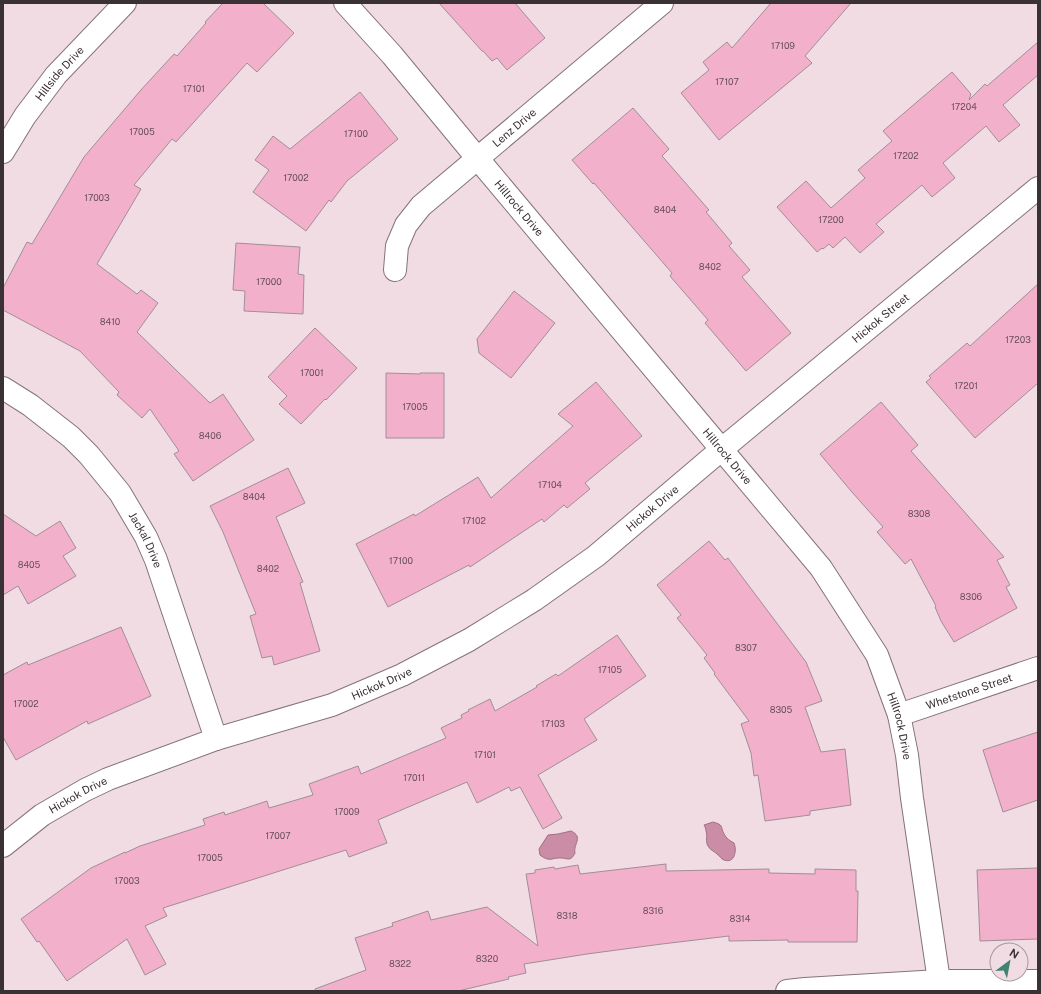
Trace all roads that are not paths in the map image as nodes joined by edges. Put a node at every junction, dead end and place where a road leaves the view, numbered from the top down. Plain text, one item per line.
1 (125, 3) edge
2 (345, 3) edge
3 (662, 3) edge
4 (3, 152) edge
5 (478, 159) junction
6 (1038, 188) edge
7 (395, 270) dead end
8 (3, 388) edge
9 (722, 449) junction
10 (1038, 668) edge
11 (899, 716) junction
12 (216, 739) junction
13 (3, 846) edge
14 (1038, 981) edge
15 (939, 986) edge
16 (787, 991) edge

1 - 4 street, Hillside Drive
2 - 5 street, Hillrock Drive
3 - 5 street, Lenz Drive
5 - 7 street, Lenz Drive
5 - 9 street, Hillrock Drive
6 - 9 street, Hickok Street
8 - 12 street, Jackal Drive
9 - 11 street, Hillrock Drive
9 - 12 street, Hickok Drive
10 - 11 street, Whetstone Street
11 - 15 street, Hillrock Drive
12 - 13 street, Hickok Drive
14 - 15 street
15 - 16 street

